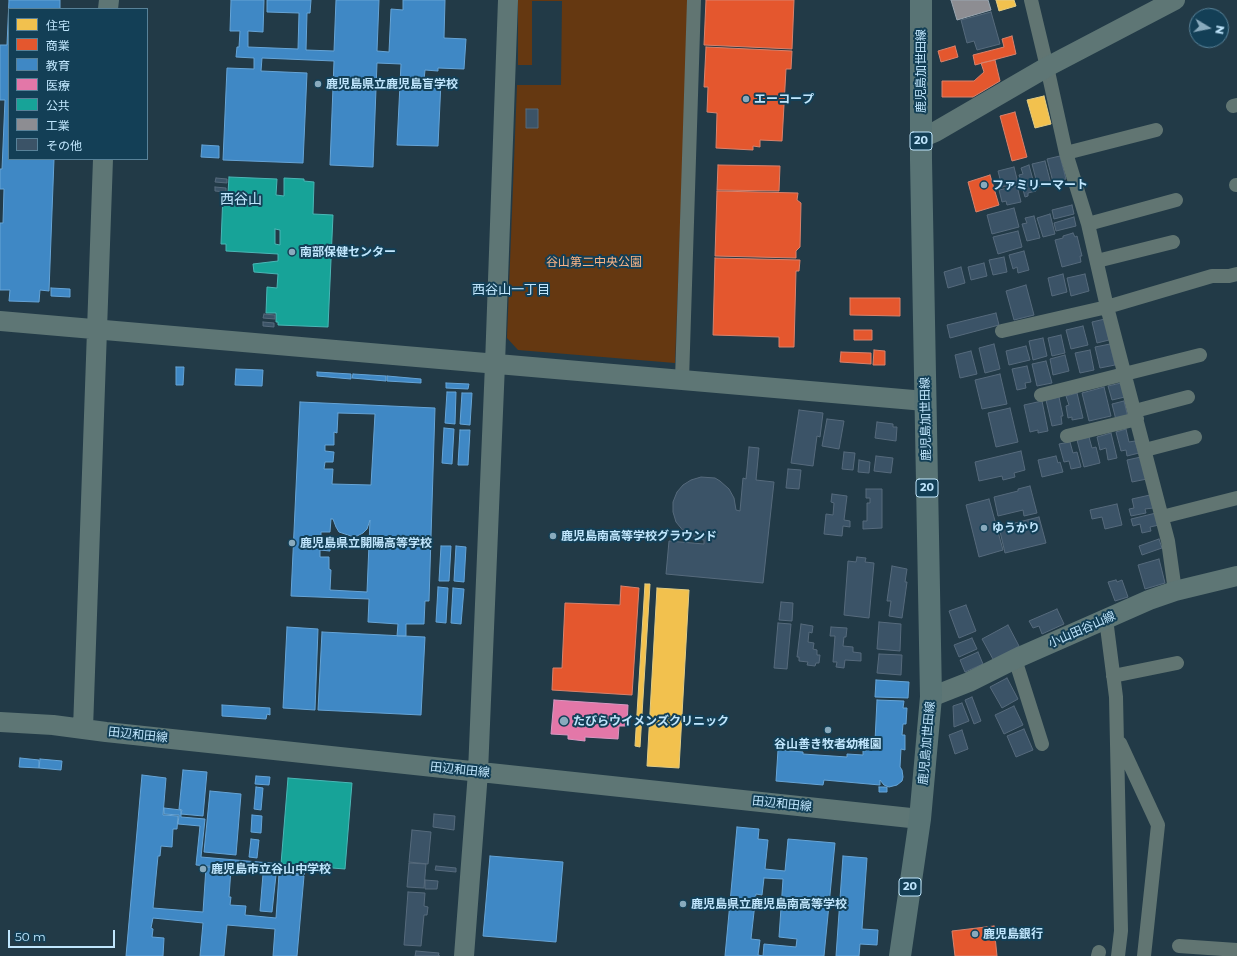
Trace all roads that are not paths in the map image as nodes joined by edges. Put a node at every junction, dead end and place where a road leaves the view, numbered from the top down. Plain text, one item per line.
1 (508, 0) edge
2 (694, 0) edge
3 (921, 0) edge
4 (1030, 0) edge
5 (1175, 0) edge
6 (1047, 67) junction
7 (1156, 130) dead end
8 (921, 138) junction
9 (1066, 153) junction
10 (103, 160) edge
11 (1176, 200) dead end
12 (1088, 224) junction
13 (1173, 242) dead end
14 (1097, 261) junction
15 (1237, 274) edge
16 (1107, 307) junction
17 (0, 321) edge
18 (96, 329) junction
19 (1002, 331) dead end
20 (1200, 355) dead end
21 (495, 364) junction
22 (1125, 374) junction
23 (682, 380) junction
24 (1041, 395) dead end
25 (1188, 397) dead end
26 (925, 401) junction
27 (1136, 415) junction
28 (1067, 436) dead end
29 (1195, 437) dead end
30 (1145, 450) junction
31 (1237, 498) edge
32 (1162, 518) junction
33 (1237, 576) edge
34 (1174, 591) junction
35 (1106, 619) junction
36 (1015, 659) junction
37 (1178, 663) dead end
38 (1113, 676) junction
39 (931, 697) junction
40 (0, 722) edge
41 (83, 729) junction
42 (1117, 737) junction
43 (1042, 744) dead end
44 (478, 772) junction
45 (920, 819) junction
46 (1179, 946) dead end
47 (1237, 950) edge
48 (464, 956) edge
49 (900, 956) edge
50 (1118, 956) edge
51 (1144, 956) edge

1 - 21 street
2 - 23 street
3 - 8 main road, 鹿児島加世田線 / 20
4 - 6 street
5 - 6 street
6 - 8 street
6 - 9 street
7 - 9 street
8 - 26 main road, 鹿児島加世田線 / 20
9 - 12 street
10 - 18 street
11 - 12 street
12 - 14 street
13 - 14 street
14 - 16 street
15 - 16 street
16 - 19 street
16 - 22 street
17 - 18 street
18 - 21 street
18 - 41 street
20 - 22 street
21 - 23 street
21 - 44 street
22 - 24 street
22 - 27 street
23 - 26 street
25 - 27 street
26 - 39 main road, 鹿児島加世田線 / 20
27 - 28 street
27 - 30 street
29 - 30 street
30 - 32 street
31 - 32 street
32 - 34 street
33 - 34 street, 小山田谷山線
34 - 35 street, 小山田谷山線
35 - 36 street, 小山田谷山線
35 - 38 street
36 - 39 street, 小山田谷山線
36 - 43 street
37 - 38 street
38 - 42 street
39 - 45 main road, 鹿児島加世田線 / 20
40 - 41 street, 田辺和田線
41 - 44 street, 田辺和田線
42 - 50 street
42 - 51 street
44 - 45 street, 田辺和田線
44 - 48 street
45 - 49 main road, 鹿児島加世田線 / 20
46 - 47 street

